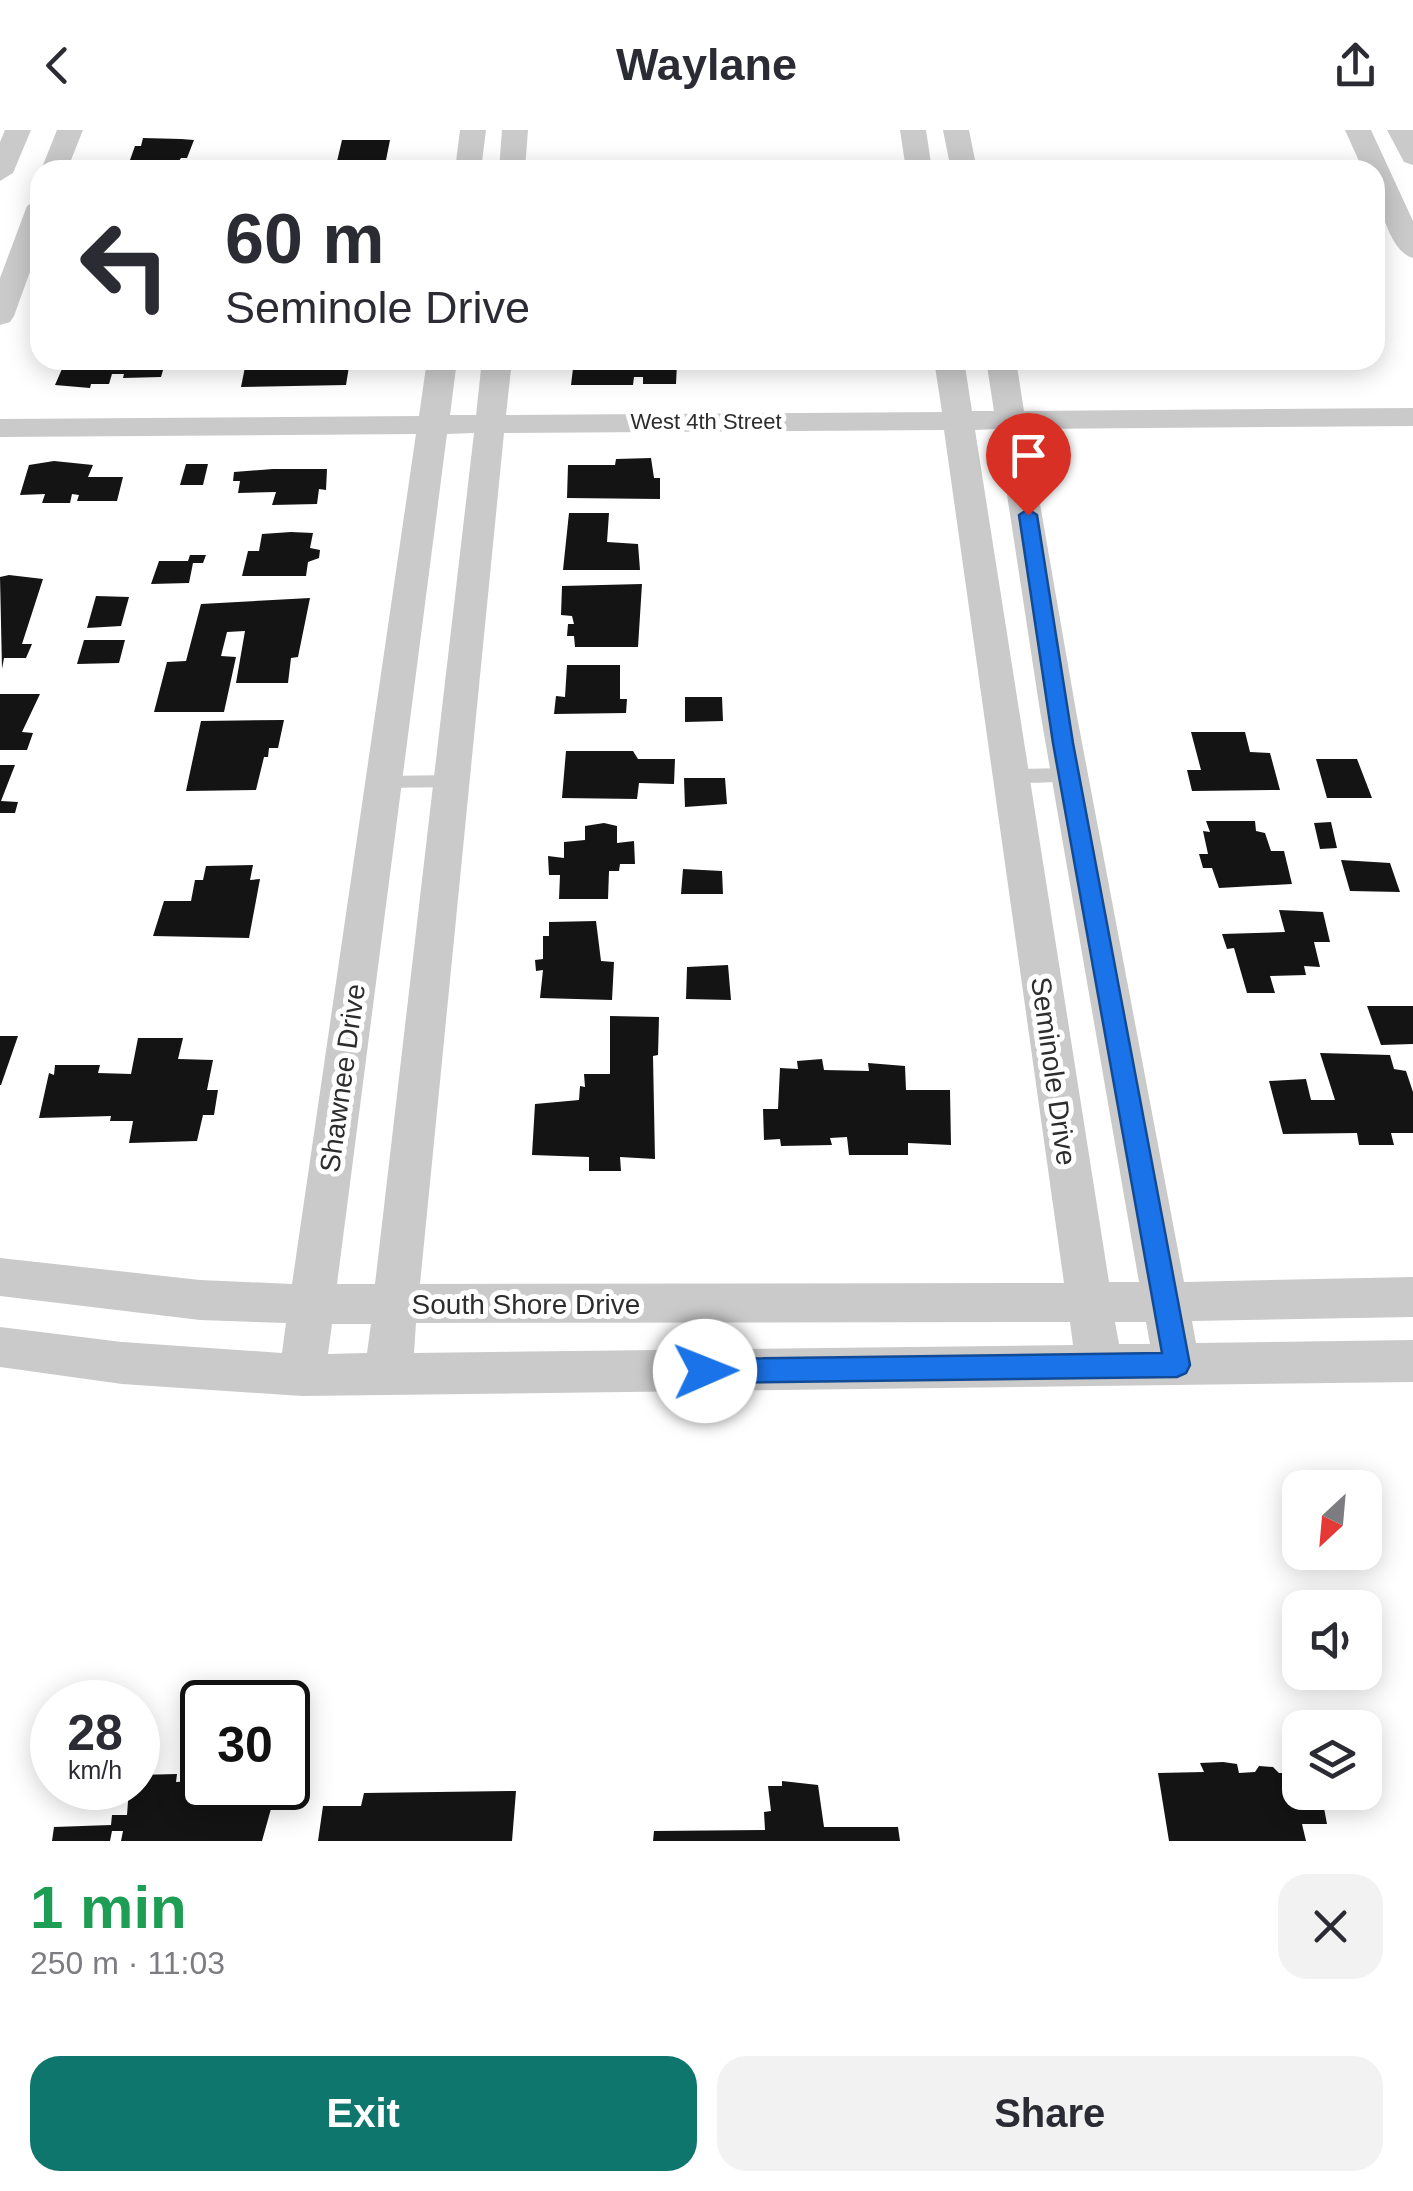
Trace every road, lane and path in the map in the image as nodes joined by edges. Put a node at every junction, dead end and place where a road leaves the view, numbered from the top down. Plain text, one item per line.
1 (18, 130) edge
2 (70, 130) edge
3 (473, 130) edge
4 (515, 130) edge
5 (913, 130) edge
6 (956, 130) edge
7 (1358, 130) edge
8 (1400, 130) edge
9 (1413, 157) edge
10 (58, 160) edge
11 (469, 160) edge
12 (513, 160) edge
13 (918, 160) edge
14 (962, 160) edge
15 (1372, 160) edge
16 (0, 173) edge
17 (1385, 189) edge
18 (30, 234) edge
19 (1413, 250) edge
20 (0, 316) edge
21 (441, 370) edge
22 (496, 370) edge
23 (950, 370) edge
24 (1003, 370) edge
25 (1413, 416) edge
26 (958, 420) junction
27 (1013, 420) junction
28 (492, 422) junction
29 (433, 424) junction
30 (0, 428) edge
31 (1069, 774) junction
32 (1010, 775) junction
33 (454, 781) junction
34 (384, 782) junction
35 (0, 1277) edge
36 (1413, 1297) edge
37 (1088, 1302) junction
38 (1162, 1302) junction
39 (311, 1304) junction
40 (396, 1304) junction
41 (0, 1348) edge
42 (1413, 1362) edge
43 (1177, 1365) junction
44 (1099, 1366) junction
45 (302, 1375) junction
46 (388, 1375) junction

1 - 16 street
2 - 10 street
3 - 11 street
4 - 12 street
5 - 13 street
6 - 14 street
7 - 15 street
8 - 9 street
17 - 19 street
18 - 20 street
21 - 29 street, Shawnee Drive
22 - 28 street
23 - 26 street, Seminole Drive
24 - 27 street
25 - 27 street, West 4th Street
26 - 27 street, West 4th Street
26 - 28 street, West 4th Street
26 - 32 street, Seminole Drive
27 - 31 street
28 - 29 street, West 4th Street
28 - 33 street
29 - 30 street, West 4th Street
29 - 34 street, Shawnee Drive
31 - 32 lane
31 - 38 street
32 - 37 street, Seminole Drive
33 - 34 lane
33 - 40 street
34 - 39 street, Shawnee Drive
35 - 39 street, South Shore Drive
36 - 38 street, South Shore Drive
37 - 38 street, South Shore Drive
37 - 40 street, South Shore Drive
37 - 44 street, Seminole Drive
38 - 43 street
39 - 40 street, South Shore Drive
39 - 45 street, Shawnee Drive
40 - 46 street
41 - 45 street
42 - 43 street
43 - 44 street
44 - 46 street
45 - 46 street

